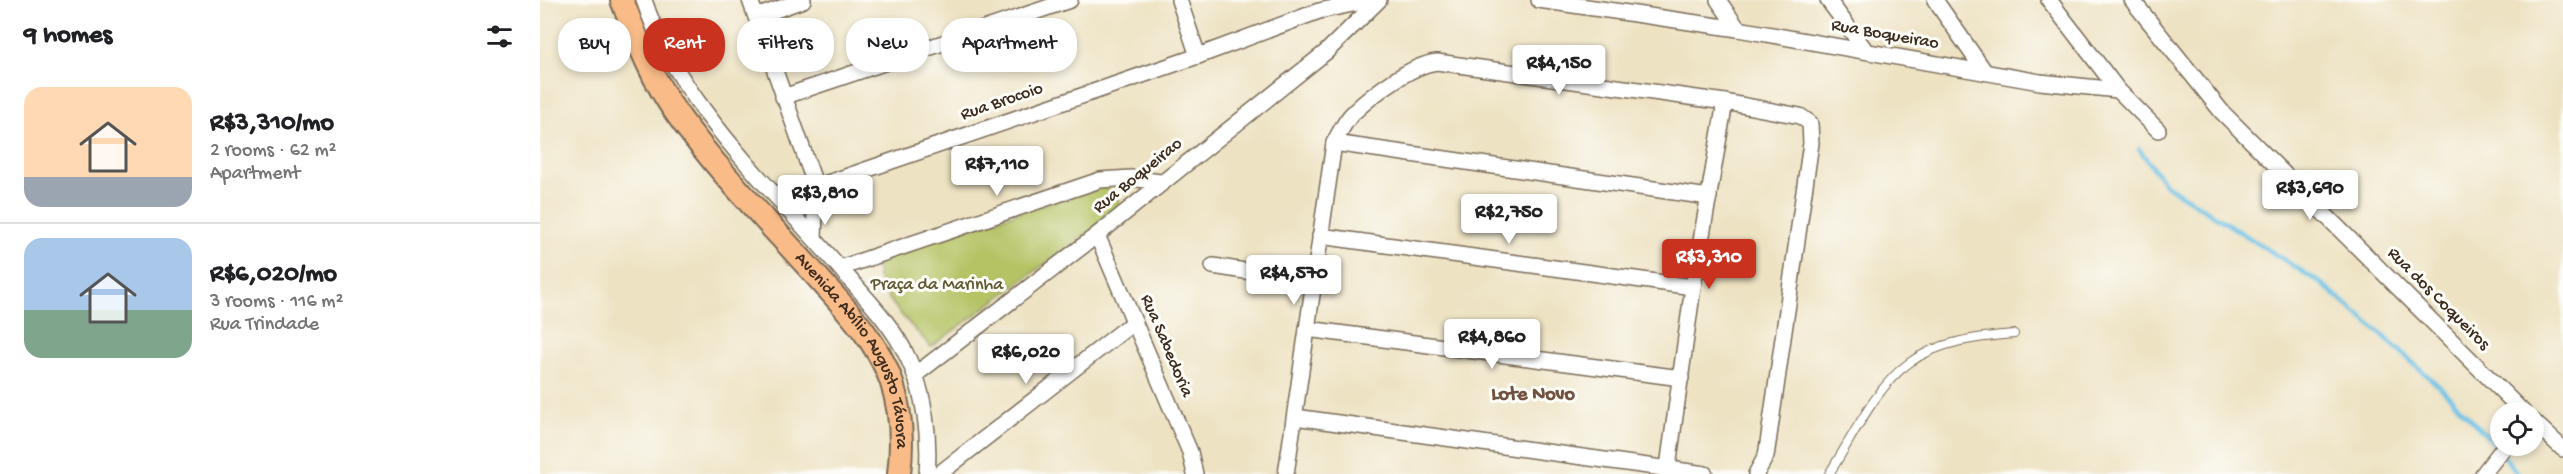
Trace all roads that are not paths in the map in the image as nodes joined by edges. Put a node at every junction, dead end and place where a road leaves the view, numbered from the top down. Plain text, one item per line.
1 (622, 0) edge
2 (644, 0) edge
3 (750, 0) edge
4 (803, 0) edge
5 (1071, 0) edge
6 (1179, 0) edge
7 (1372, 0) edge
8 (1378, 0) edge
9 (1539, 0) edge
10 (1718, 0) edge
11 (1828, 0) edge
12 (1935, 0) edge
13 (2049, 0) edge
14 (2132, 0) edge
15 (756, 16) junction
16 (1738, 29) junction
17 (1866, 51) junction
18 (1198, 56) junction
19 (1985, 72) junction
20 (2118, 90) junction
21 (783, 97) junction
22 (1725, 102) junction
23 (2158, 130) dead end
24 (1334, 143) junction
25 (1160, 182) junction
26 (816, 187) junction
27 (1709, 197) junction
28 (1097, 235) junction
29 (1320, 236) junction
30 (814, 238) junction
31 (1213, 266) dead end
32 (840, 268) junction
33 (1314, 282) junction
34 (1693, 287) junction
35 (1134, 322) junction
36 (1307, 329) junction
37 (2014, 334) dead end
38 (915, 375) junction
39 (1681, 378) junction
40 (2513, 402) edge
41 (1294, 417) junction
42 (2544, 431) edge
43 (2563, 449) edge
44 (2497, 456) edge
45 (2487, 468) edge
46 (1668, 471) edge
47 (899, 474) edge
48 (927, 474) edge
49 (939, 474) edge
50 (1195, 474) edge
51 (1286, 474) edge
52 (1705, 474) edge
53 (1756, 474) edge
54 (1829, 474) edge

1 - 47 main road, Avenida Abílio Augusto Távora
2 - 30 street
3 - 15 street
4 - 15 street
5 - 21 street
6 - 18 street
7 - 18 street, Rua Brocoio
8 - 25 street, Rua Boqueirao
9 - 16 street, Rua Boqueirao
10 - 16 street
11 - 17 street
12 - 19 street
13 - 20 street
14 - 40 street, Rua dos Coqueiros
15 - 21 street
16 - 17 street, Rua Boqueirao
17 - 19 street, Rua Boqueirao
18 - 26 street, Rua Brocoio
19 - 20 street, Rua Boqueirao
20 - 23 street
21 - 26 street
22 - 24 street
22 - 27 street
22 - 53 street
24 - 27 street
24 - 29 street
25 - 28 street, Rua Boqueirao
25 - 32 street
26 - 30 street
27 - 34 street
28 - 35 street, Rua Sabedoria
28 - 38 street, Rua Boqueirao
29 - 33 street
29 - 34 street
30 - 32 street
31 - 33 street
32 - 38 street
33 - 36 street
34 - 39 street
35 - 49 street
35 - 50 street, Rua Sabedoria
36 - 39 street
36 - 41 street
37 - 54 lane
38 - 48 street
39 - 46 street
41 - 46 street
41 - 51 street
42 - 43 street
44 - 45 street
46 - 52 street

